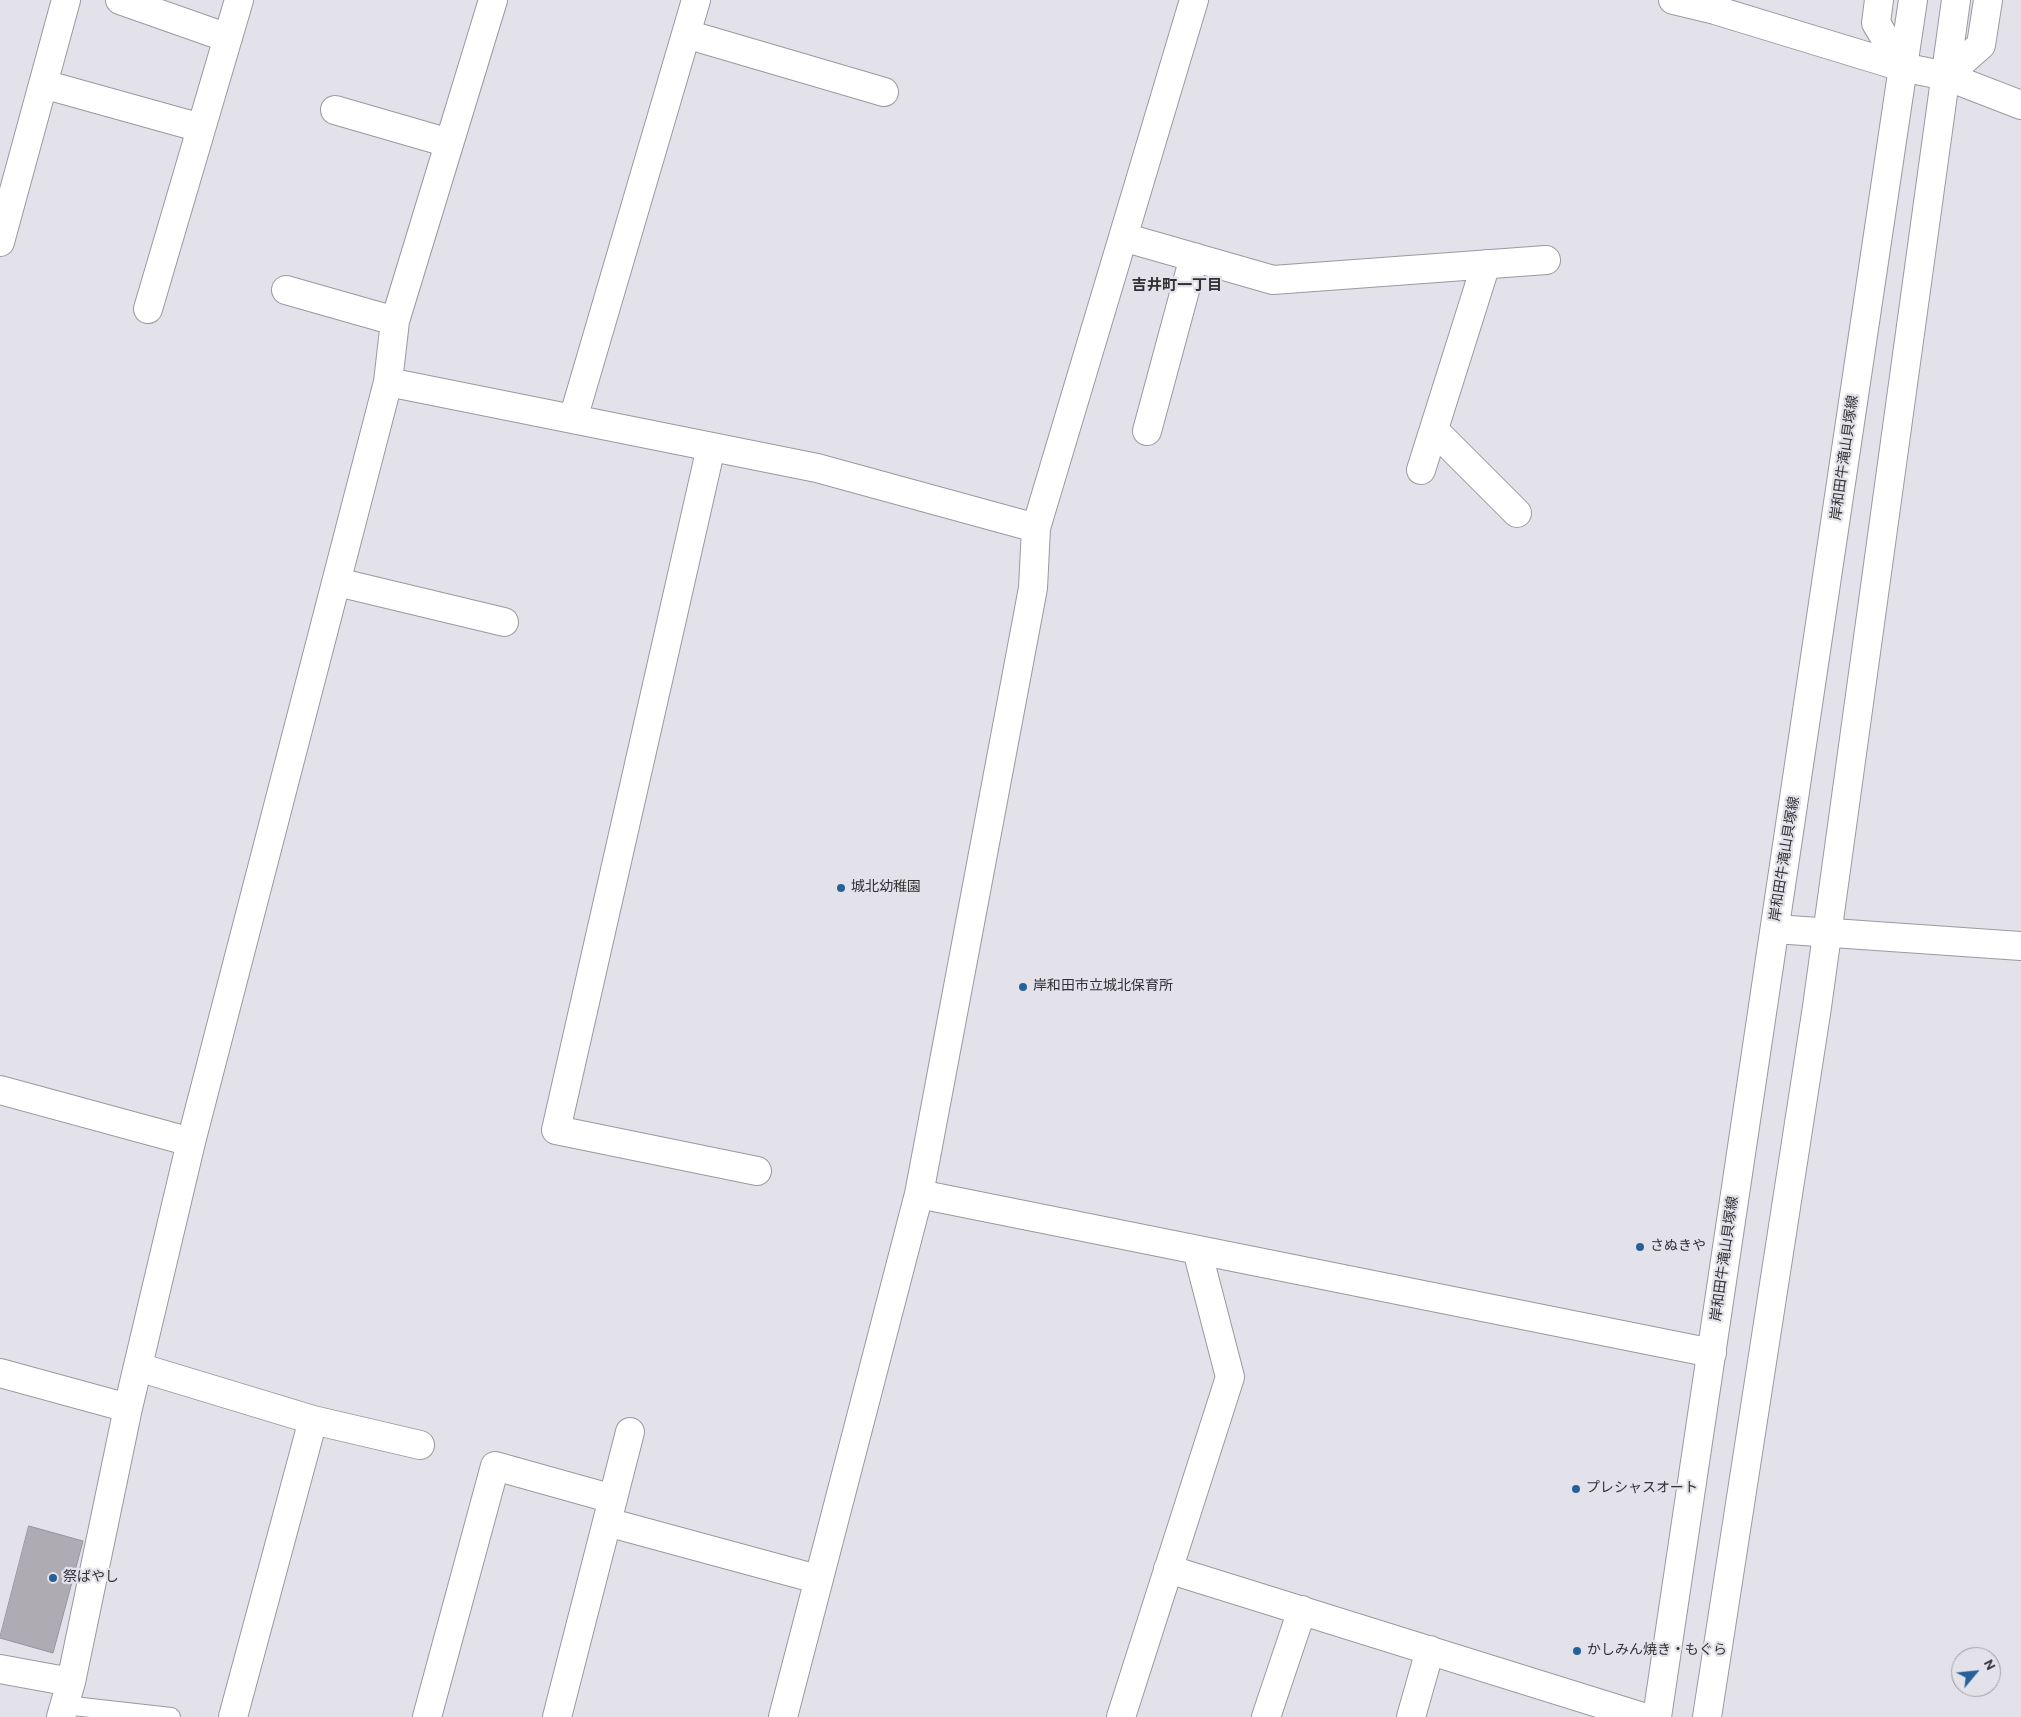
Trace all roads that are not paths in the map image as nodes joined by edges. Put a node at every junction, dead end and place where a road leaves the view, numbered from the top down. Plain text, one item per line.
1 (66, 0) edge
2 (120, 0) edge
3 (239, 0) edge
4 (492, 0) edge
5 (696, 0) edge
6 (1194, 0) edge
7 (1673, 0) edge
8 (1879, 0) edge
9 (1913, 0) edge
10 (1956, 0) edge
11 (1988, 0) edge
12 (686, 34) junction
13 (228, 38) junction
14 (1902, 67) junction
15 (1946, 76) junction
16 (43, 84) junction
17 (884, 92) dead end
18 (2021, 105) edge
19 (336, 110) dead end
20 (201, 128) junction
21 (449, 143) junction
22 (1123, 237) junction
23 (0, 242) edge
24 (1194, 257) junction
25 (1546, 260) dead end
26 (1486, 264) junction
27 (286, 290) dead end
28 (148, 308) dead end
29 (395, 320) junction
30 (388, 382) junction
31 (573, 419) junction
32 (1434, 430) junction
33 (1147, 431) dead end
34 (711, 447) junction
35 (1421, 470) dead end
36 (1517, 512) dead end
37 (1036, 528) junction
38 (337, 582) junction
39 (504, 622) dead end
40 (1775, 929) junction
41 (1828, 934) junction
42 (2021, 946) edge
43 (0, 1090) edge
44 (191, 1142) junction
45 (757, 1171) dead end
46 (919, 1194) junction
47 (1197, 1250) junction
48 (1712, 1353) junction
49 (138, 1367) junction
50 (0, 1373) edge
51 (128, 1408) junction
52 (313, 1420) junction
53 (630, 1432) dead end
54 (420, 1445) dead end
55 (610, 1511) junction
56 (1168, 1569) junction
57 (817, 1579) junction
58 (1302, 1610) junction
59 (1430, 1650) junction
60 (0, 1669) edge
61 (65, 1701) edge
62 (171, 1717) edge
63 (233, 1717) edge
64 (427, 1717) edge
65 (557, 1717) edge
66 (783, 1717) edge
67 (1121, 1717) edge
68 (1266, 1717) edge
69 (1411, 1717) edge
70 (1643, 1717) edge
71 (1657, 1717) edge
72 (1707, 1717) edge

1 - 16 street
2 - 13 street
3 - 13 street
4 - 21 street
5 - 12 street
6 - 22 street
7 - 14 street
8 - 14 street
9 - 14 street, 岸和田牛滝山貝塚線
10 - 15 street
11 - 15 street
12 - 17 street
12 - 31 street
13 - 20 street
14 - 15 street
14 - 40 street, 岸和田牛滝山貝塚線
15 - 18 street
15 - 41 street
16 - 20 street
16 - 23 street
19 - 21 street
20 - 28 street
21 - 29 street
22 - 24 street
22 - 37 street
24 - 26 street
24 - 33 street
25 - 26 street
26 - 32 street
27 - 29 street
29 - 30 street
30 - 31 street
30 - 38 street
31 - 34 street
32 - 35 street
32 - 36 street
34 - 37 street
34 - 45 street
37 - 46 street
38 - 39 street
38 - 44 street
40 - 41 street
40 - 48 street, 岸和田牛滝山貝塚線
41 - 42 street
41 - 72 street
43 - 44 street
44 - 49 street
46 - 47 street
46 - 57 street
47 - 48 street
47 - 56 street
48 - 71 street, 岸和田牛滝山貝塚線
49 - 51 street
49 - 52 street
50 - 51 street
51 - 61 street
52 - 54 street
52 - 63 street
53 - 55 street
55 - 57 street
55 - 64 street
55 - 65 street
56 - 58 street
56 - 67 street
57 - 66 street
58 - 59 street
58 - 68 street
59 - 69 street
59 - 70 street
60 - 61 street
61 - 62 lane

